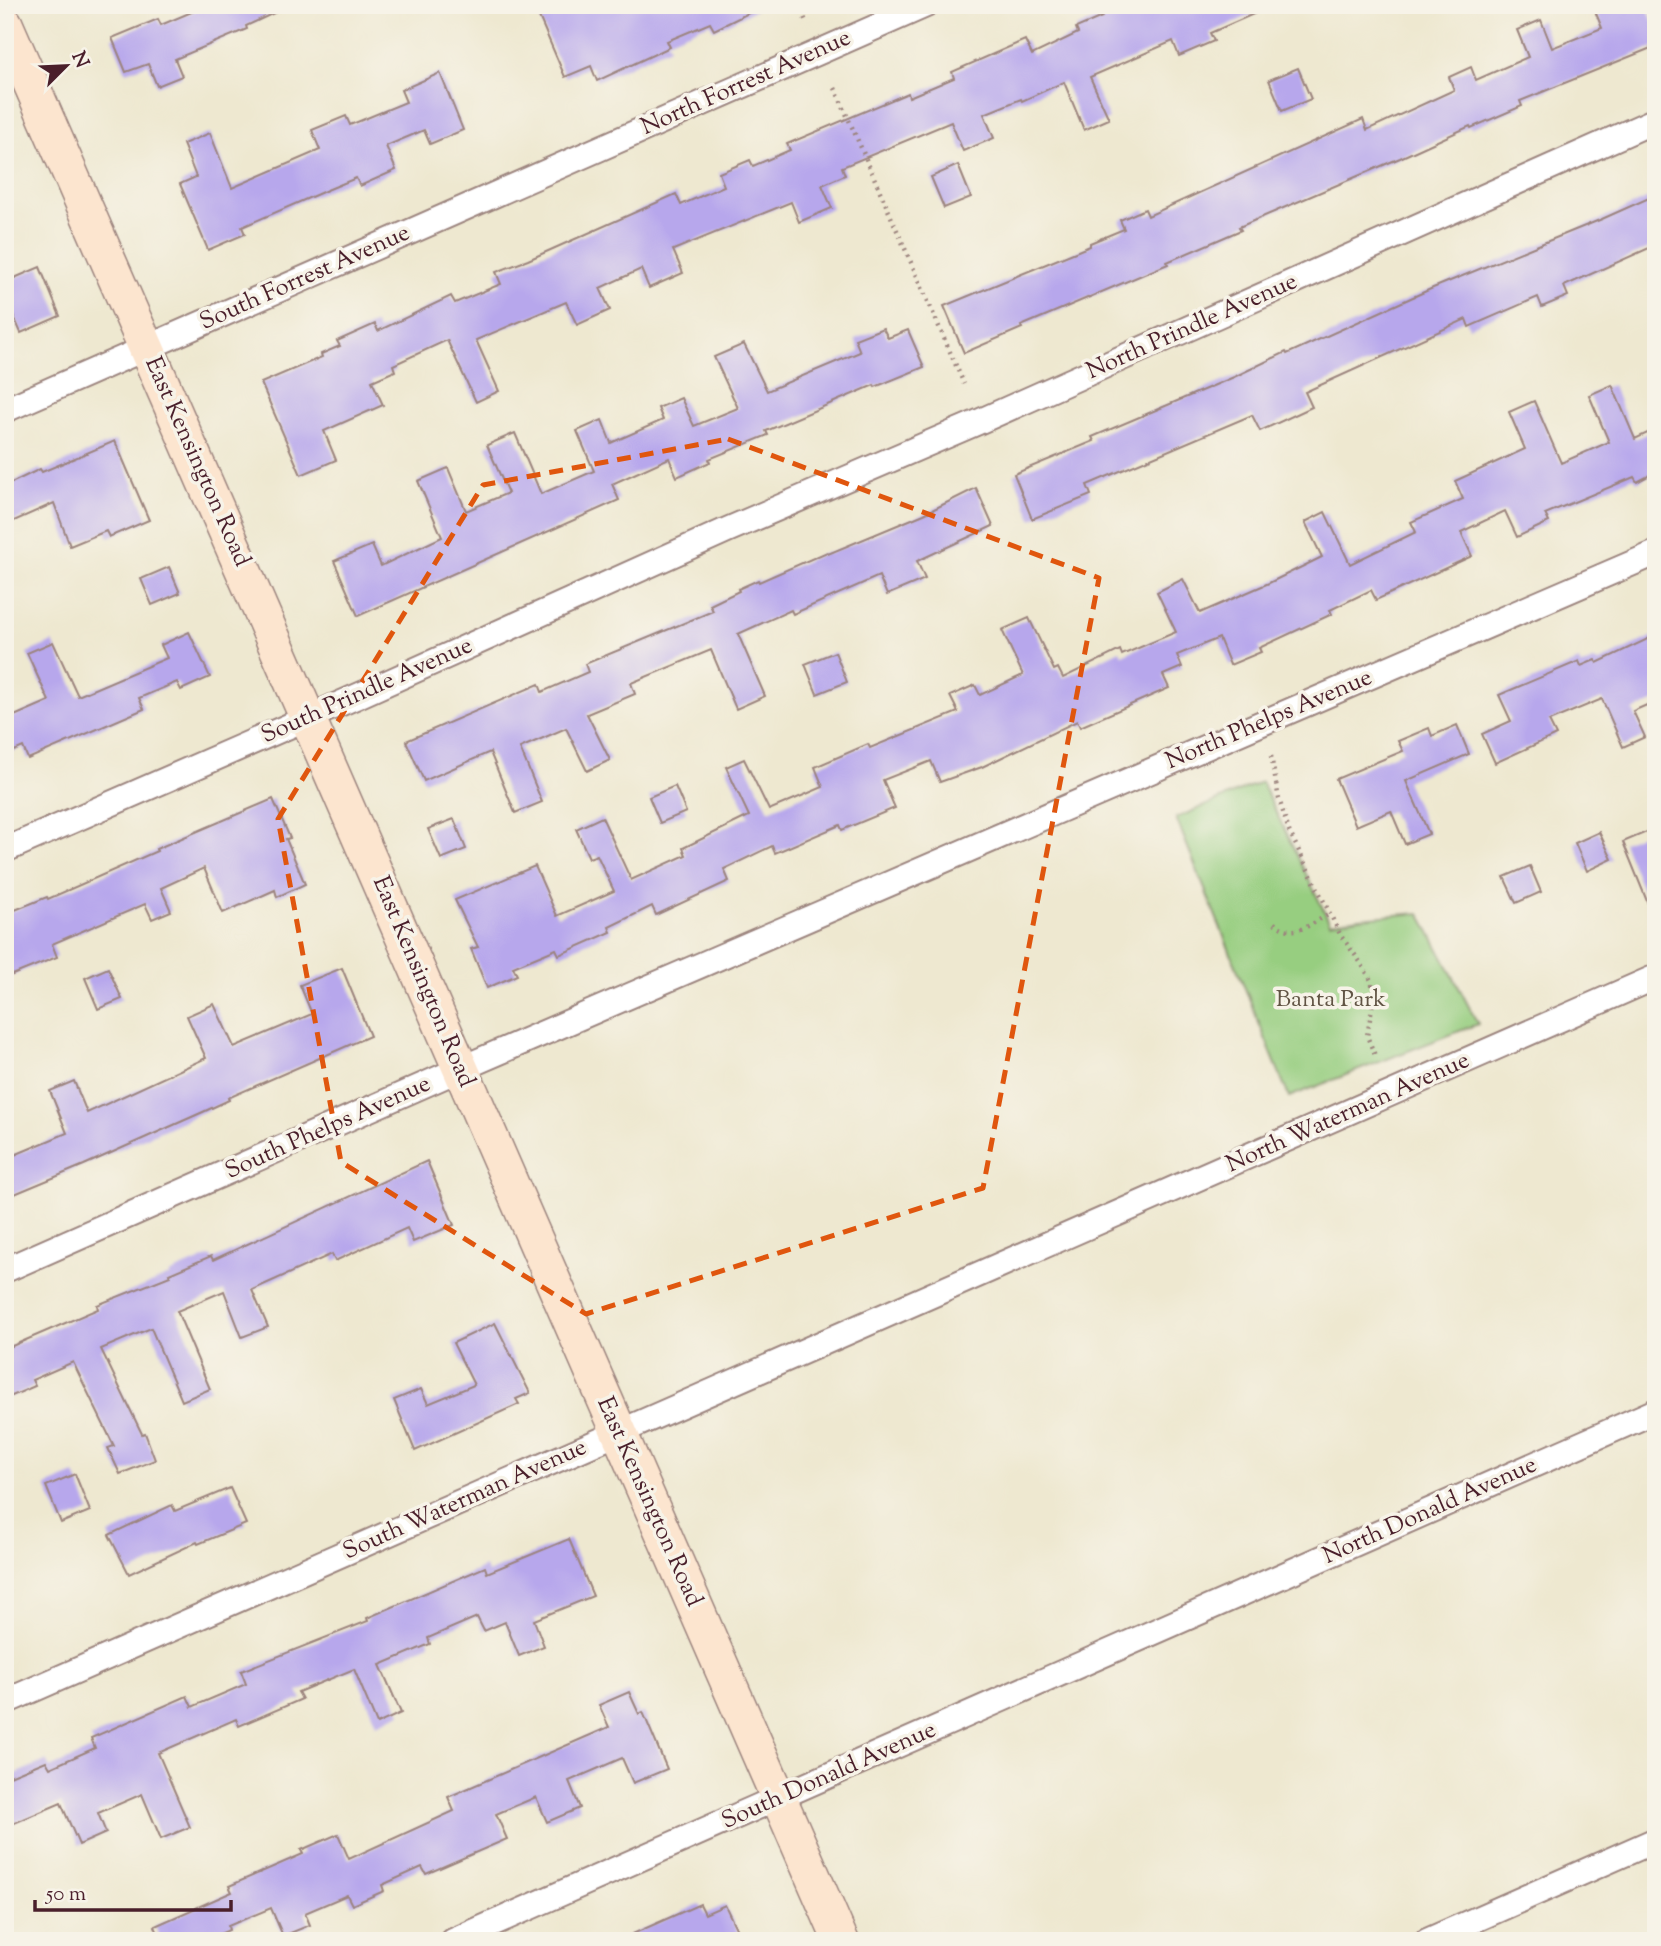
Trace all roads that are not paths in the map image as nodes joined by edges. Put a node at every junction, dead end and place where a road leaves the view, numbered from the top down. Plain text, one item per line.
1 (926, 5) edge
2 (5, 23) edge
3 (1656, 120) edge
4 (605, 145) joint
5 (146, 348) junction
6 (5, 410) edge
7 (727, 530) joint
8 (1656, 553) edge
9 (309, 717) junction
10 (5, 850) edge
11 (882, 887) joint
12 (1656, 977) edge
13 (460, 1069) junction
14 (1041, 1248) joint
15 (5, 1270) edge
16 (1656, 1411) edge
17 (619, 1433) junction
18 (1205, 1611) joint
19 (5, 1702) edge
20 (778, 1798) junction
21 (1656, 1840) edge
22 (453, 1941) edge
23 (841, 1941) edge
24 (1427, 1941) edge

1 - 4 street, North Forrest Avenue
2 - 5 main road, East Kensington Road
3 - 7 street, North Prindle Avenue
4 - 5 street, South Forrest Avenue
5 - 6 street, South Forrest Avenue
5 - 9 main road, East Kensington Road
7 - 9 street, South Prindle Avenue
8 - 11 street, North Phelps Avenue
9 - 10 street, South Prindle Avenue
9 - 13 main road, East Kensington Road
11 - 13 street, South Phelps Avenue
12 - 14 street, North Waterman Avenue
13 - 15 street, South Phelps Avenue
13 - 17 main road, East Kensington Road
14 - 17 street, South Waterman Avenue
16 - 18 street, North Donald Avenue
17 - 19 street, South Waterman Avenue
17 - 20 main road, East Kensington Road
18 - 20 street, South Donald Avenue
20 - 22 street, South Donald Avenue
20 - 23 main road, East Kensington Road
21 - 24 street

